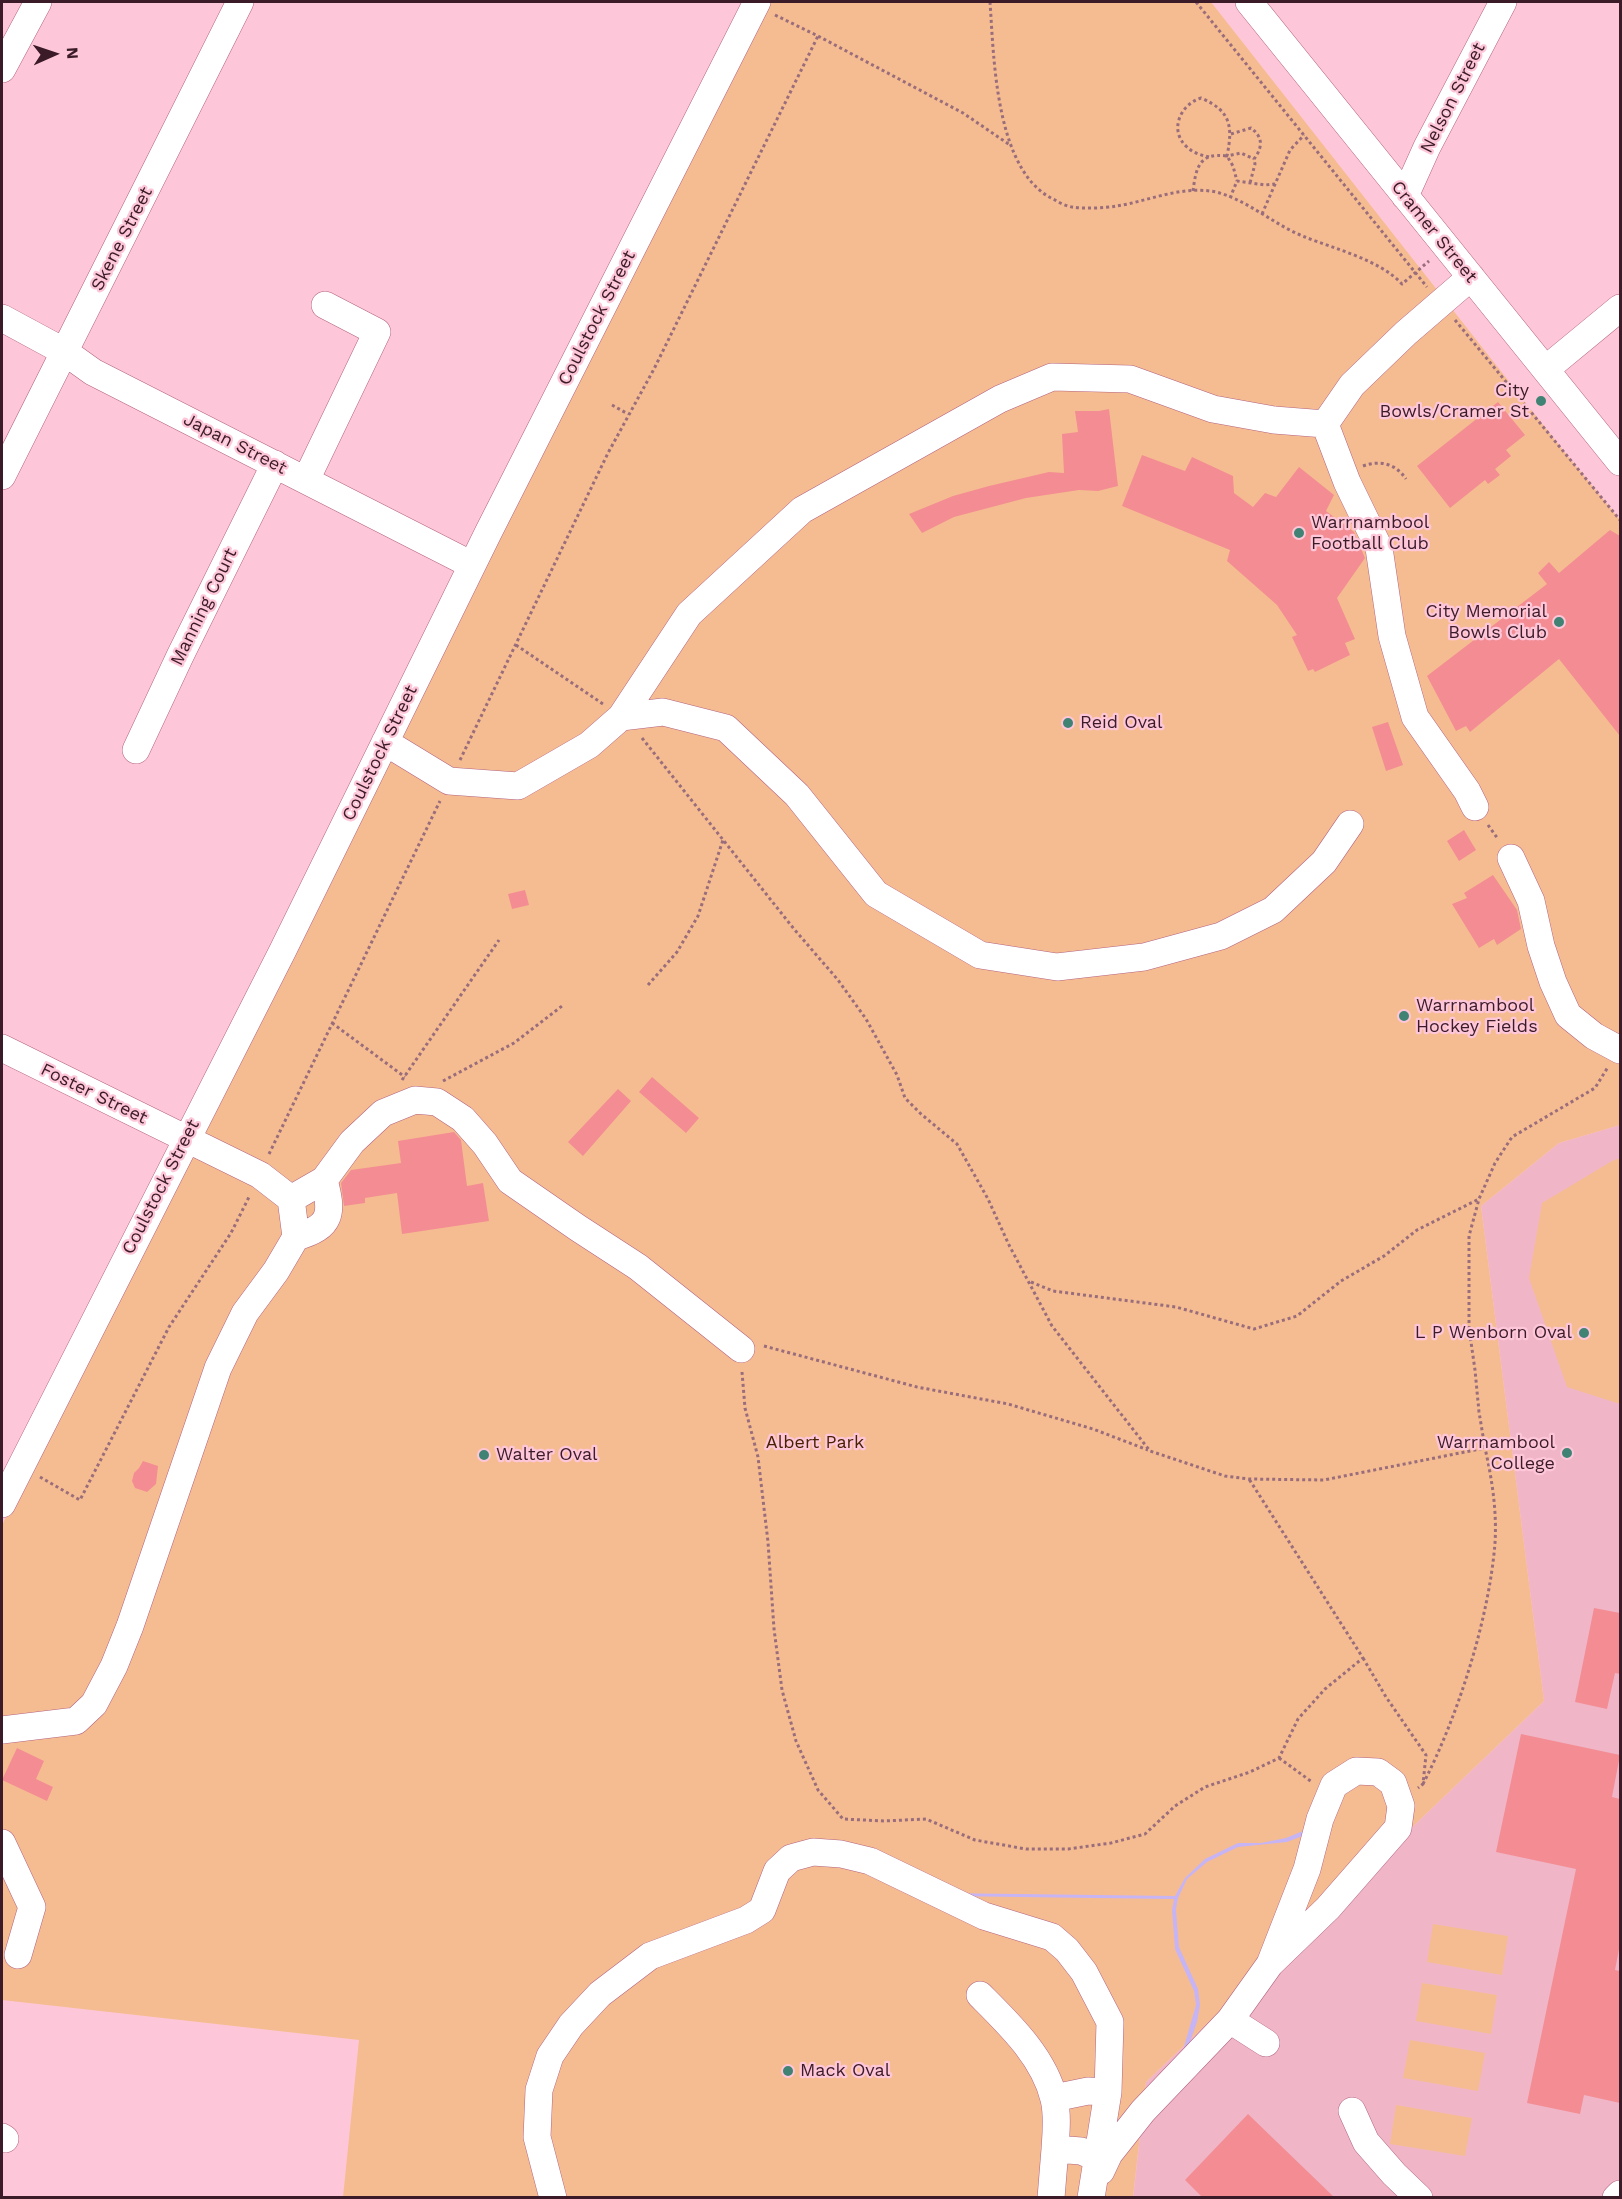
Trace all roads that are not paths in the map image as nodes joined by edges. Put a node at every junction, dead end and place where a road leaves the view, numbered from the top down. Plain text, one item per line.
1 (38, 2) edge
2 (240, 2) edge
3 (1248, 2) edge
4 (1503, 2) edge
5 (765, 8) edge
6 (2, 69) edge
7 (1405, 196) junction
8 (1471, 277) junction
9 (325, 305) dead end
10 (1620, 308) edge
11 (2, 318) edge
12 (64, 352) junction
13 (1546, 369) junction
14 (1325, 424) junction
15 (1620, 462) edge
16 (275, 464) junction
17 (2, 476) edge
18 (306, 480) junction
19 (472, 565) junction
20 (621, 717) junction
21 (385, 742) junction
22 (136, 750) dead end
23 (1475, 807) road end
24 (1350, 824) dead end
25 (1511, 858) road end
26 (2, 1048) edge
27 (1619, 1050) edge
28 (186, 1139) junction
29 (324, 1180) junction
30 (291, 1199) junction
31 (296, 1237) junction
32 (741, 1350) road end
33 (2, 1504) edge
34 (2, 1730) edge
35 (2, 1843) edge
36 (18, 1955) dead end
37 (1270, 1964) junction
38 (980, 1995) dead end
39 (1230, 2020) junction
40 (1266, 2043) dead end
41 (1108, 2092) junction
42 (1054, 2098) junction
43 (1352, 2111) dead end
44 (1055, 2149) junction
45 (1098, 2158) junction
46 (1620, 2193) edge
47 (1091, 2196) edge
48 (553, 2198) edge
49 (1051, 2198) edge
50 (1419, 2198) edge
51 (1616, 2198) edge

1 - 6 street
2 - 12 street, Skene Street
3 - 7 street, Cramer Street
4 - 7 street, Nelson Street
5 - 19 street, Coulstock Street
7 - 8 street, Cramer Street
8 - 13 street, Cramer Street
8 - 14 street
9 - 18 street
10 - 13 street
11 - 12 street, Japan Street
12 - 16 street, Japan Street
12 - 17 street, Skene Street
13 - 15 street, Cramer Street
14 - 20 street
14 - 23 street
16 - 18 street, Japan Street
16 - 22 street, Manning Court
18 - 19 street, Japan Street
19 - 21 street, Coulstock Street
20 - 21 street
20 - 24 street
21 - 28 street, Coulstock Street
25 - 27 street
26 - 28 street, Foster Street
28 - 30 street, Foster Street
28 - 33 street, Coulstock Street
29 - 30 street
29 - 31 street
29 - 32 street
30 - 31 street
31 - 34 street
35 - 36 street
37 - 37 street
37 - 39 street
38 - 42 street
39 - 40 street
39 - 47 street
41 - 42 street
41 - 45 street
41 - 48 street
42 - 44 street
43 - 50 street
44 - 45 street
44 - 49 street
45 - 47 street
46 - 51 street

